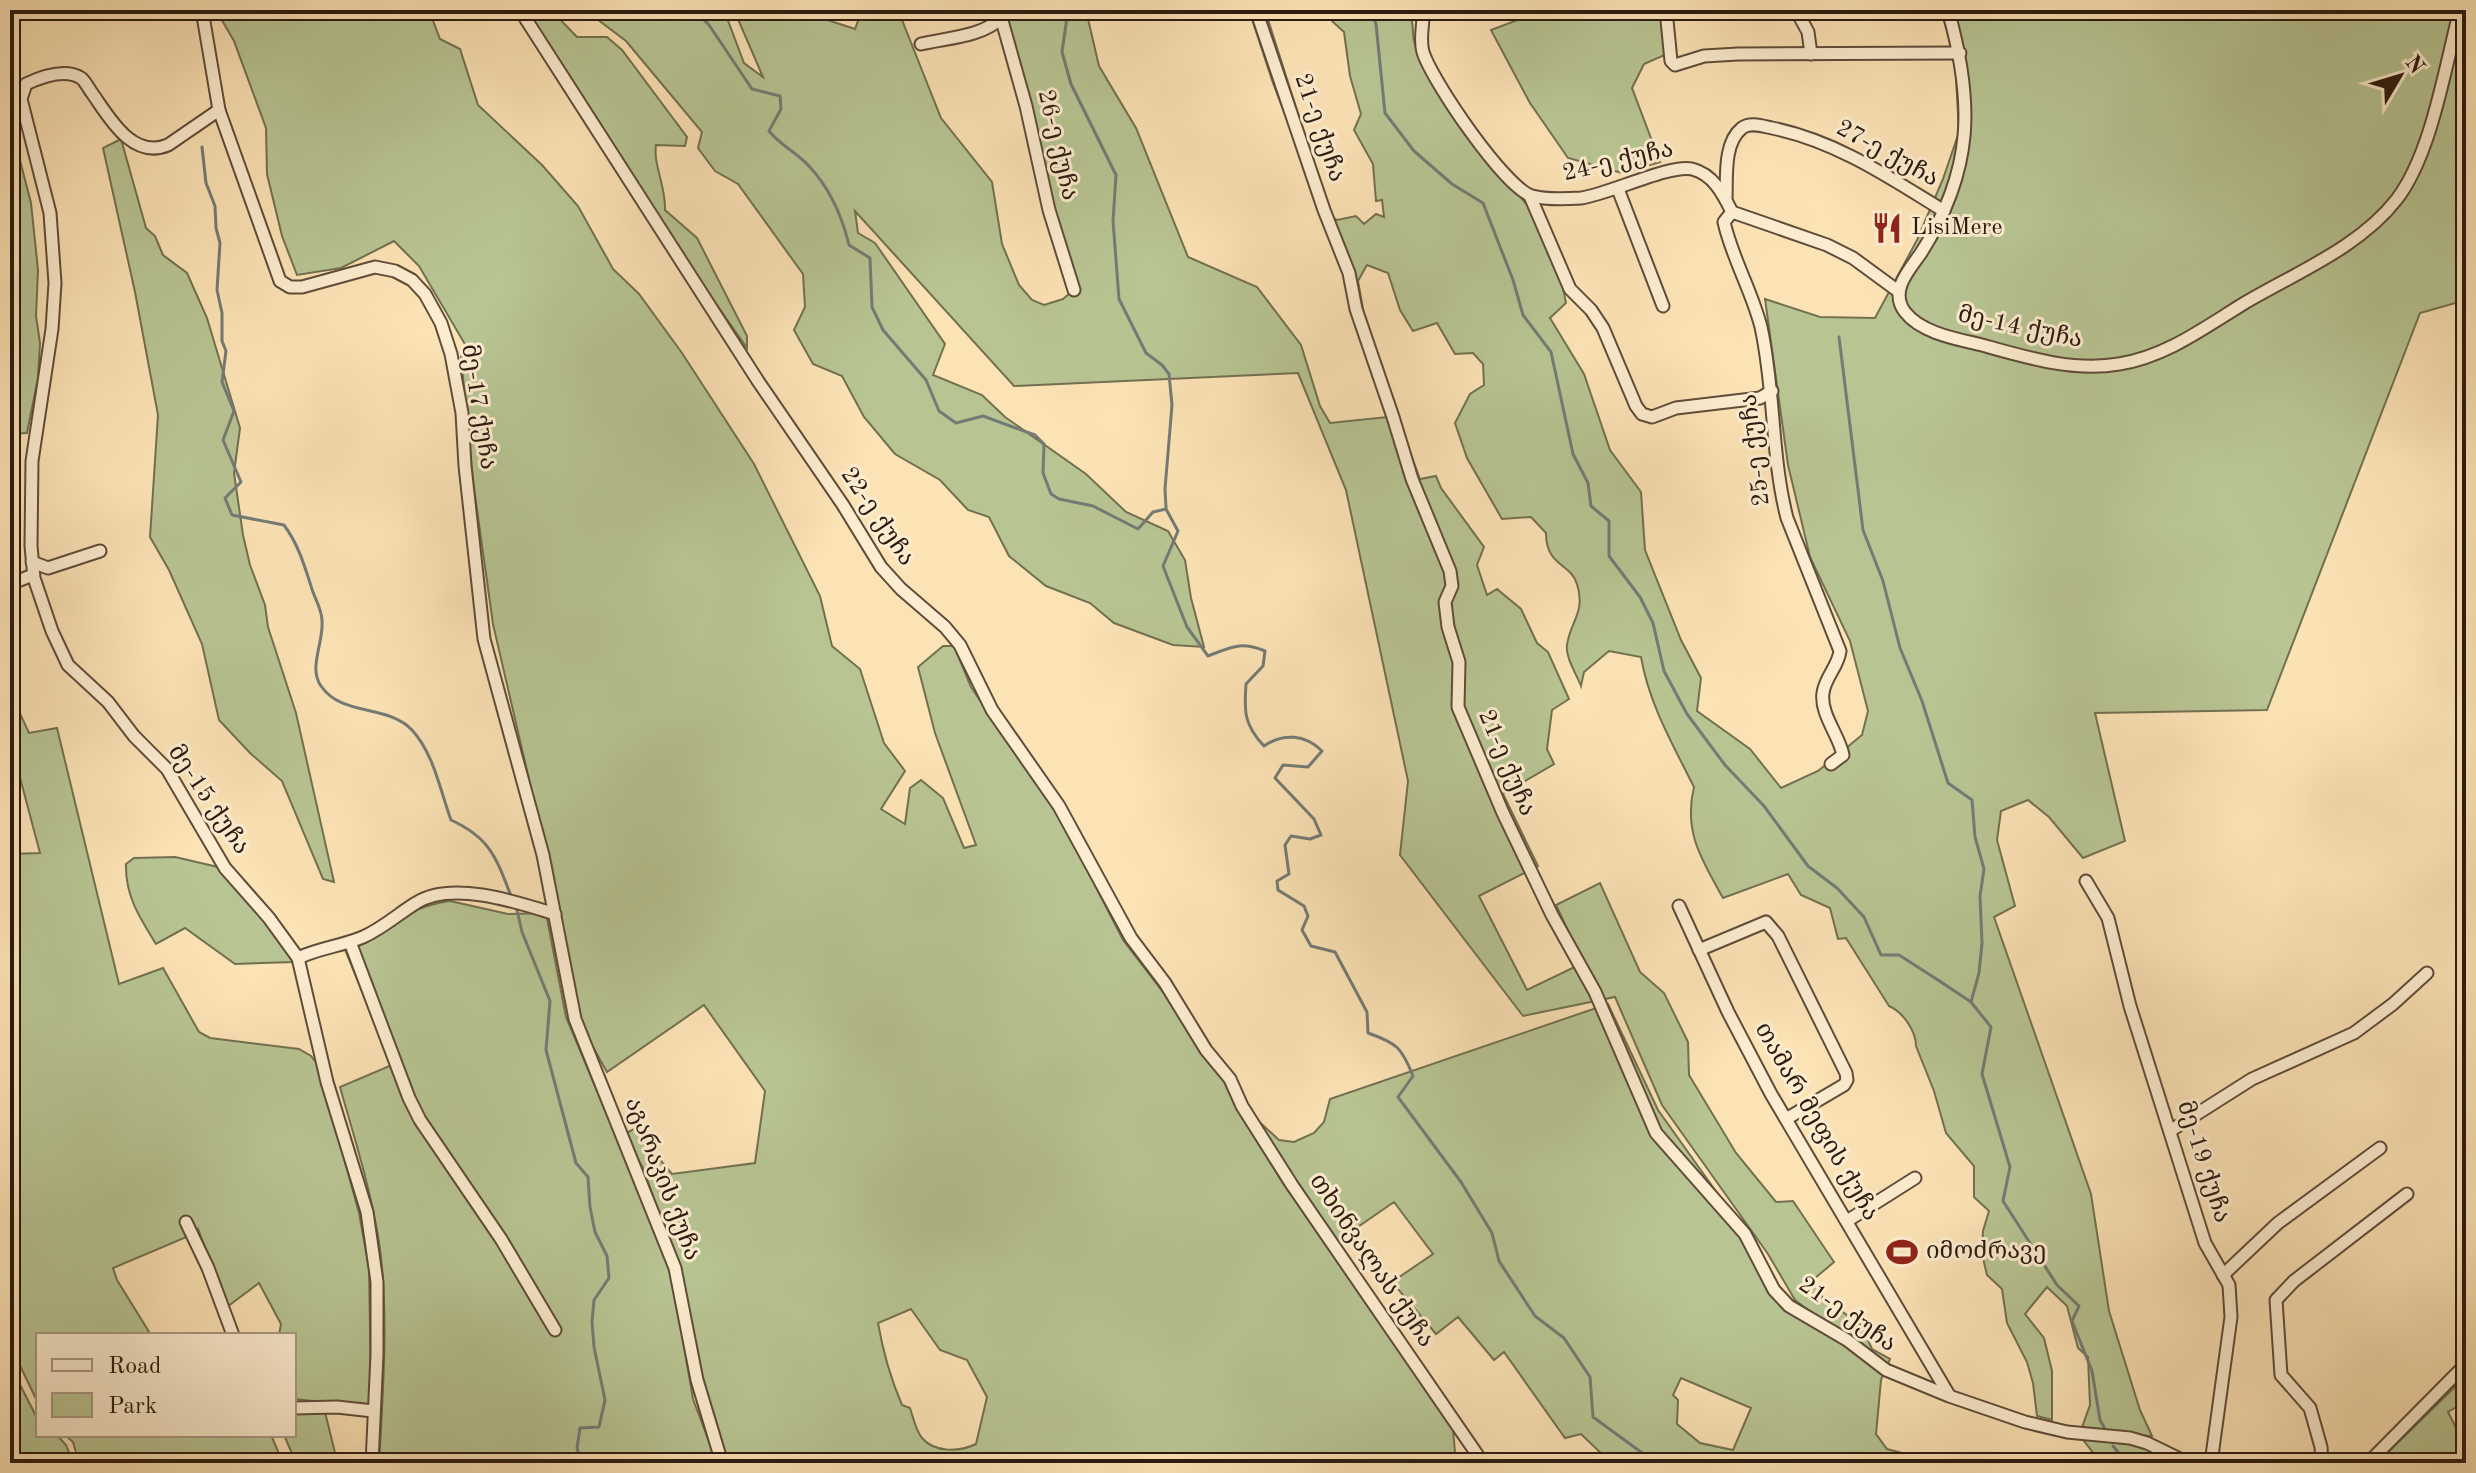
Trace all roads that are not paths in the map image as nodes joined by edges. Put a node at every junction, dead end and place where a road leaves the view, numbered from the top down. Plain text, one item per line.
1 (202, 10) edge
2 (520, 10) edge
3 (1256, 10) edge
4 (1423, 10) edge
5 (1666, 10) edge
6 (1796, 10) edge
7 (1948, 10) edge
8 (2460, 10) edge
9 (1000, 14) edge
10 (921, 44) dead end
11 (1960, 53) junction
12 (1811, 54) junction
13 (219, 110) junction
14 (1618, 189) junction
15 (1530, 196) junction
16 (1726, 199) junction
17 (1944, 211) junction
18 (1732, 212) junction
19 (1074, 290) dead end
20 (1898, 291) junction
21 (1663, 306) dead end
22 (1772, 391) junction
23 (100, 551) dead end
24 (32, 562) junction
25 (33, 575) junction
26 (10, 584) edge
27 (1831, 764) dead end
28 (2086, 881) dead end
29 (1679, 906) dead end
30 (555, 914) junction
31 (350, 942) junction
32 (1699, 950) junction
33 (298, 958) junction
34 (2427, 973) dead end
35 (1230, 1079) joint
36 (1786, 1119) junction
37 (2170, 1131) junction
38 (2380, 1148) dead end
39 (1915, 1178) dead end
40 (2407, 1194) dead end
41 (1847, 1221) junction
42 (186, 1222) dead end
43 (2223, 1275) junction
44 (555, 1330) dead end
45 (232, 1333) edge
46 (2466, 1364) edge
47 (1949, 1396) junction
48 (296, 1408) edge
49 (373, 1411) junction
50 (372, 1463) edge
51 (722, 1463) edge
52 (1483, 1463) edge
53 (2188, 1463) edge
54 (2211, 1463) edge
55 (2322, 1463) edge
56 (2368, 1463) edge

1 - 13 street, მე-17 ქუჩა
2 - 35 street, 22-ე ქუჩა
3 - 47 street, 21-ე ქუჩა
4 - 15 street
5 - 12 street
6 - 12 street
7 - 11 street
8 - 20 street, მე-14 ქუჩა
9 - 10 street
9 - 19 street, 26-ე ქუჩა
11 - 12 street
11 - 17 street
13 - 24 street, მე-15 ქუჩა
13 - 30 street, მე-17 ქუჩა
14 - 15 street, 24-ე ქუჩა
14 - 16 street, 24-ე ქუჩა
14 - 21 street
15 - 22 street
16 - 17 street, 27-ე ქუჩა
16 - 18 street, 24-ე ქუჩა
17 - 20 street
18 - 20 street
18 - 22 street, 25-ე ქუჩა
22 - 27 street, 25-ე ქუჩა
23 - 24 street
24 - 25 street, მე-15 ქუჩა
25 - 26 street
25 - 33 street, მე-15 ქუჩა
28 - 37 street, მე-19 ქუჩა
29 - 32 street, თამარ მეფის ქუჩა
30 - 31 street
30 - 51 street, აგარაკის ქუჩა
31 - 33 street
31 - 44 street
32 - 36 street, თამარ მეფის ქუჩა
32 - 36 street
33 - 49 street
34 - 37 street
35 - 52 street, თხინვალას ქუჩა
36 - 41 street, თამარ მეფის ქუჩა
37 - 43 street, მე-19 ქუჩა
38 - 43 street
39 - 41 street
40 - 55 street
41 - 47 street, თამარ მეფის ქუჩა
42 - 45 street
43 - 54 street, მე-19 ქუჩა
46 - 56 street
47 - 53 street, 21-ე ქუჩა
48 - 49 street
49 - 50 street

